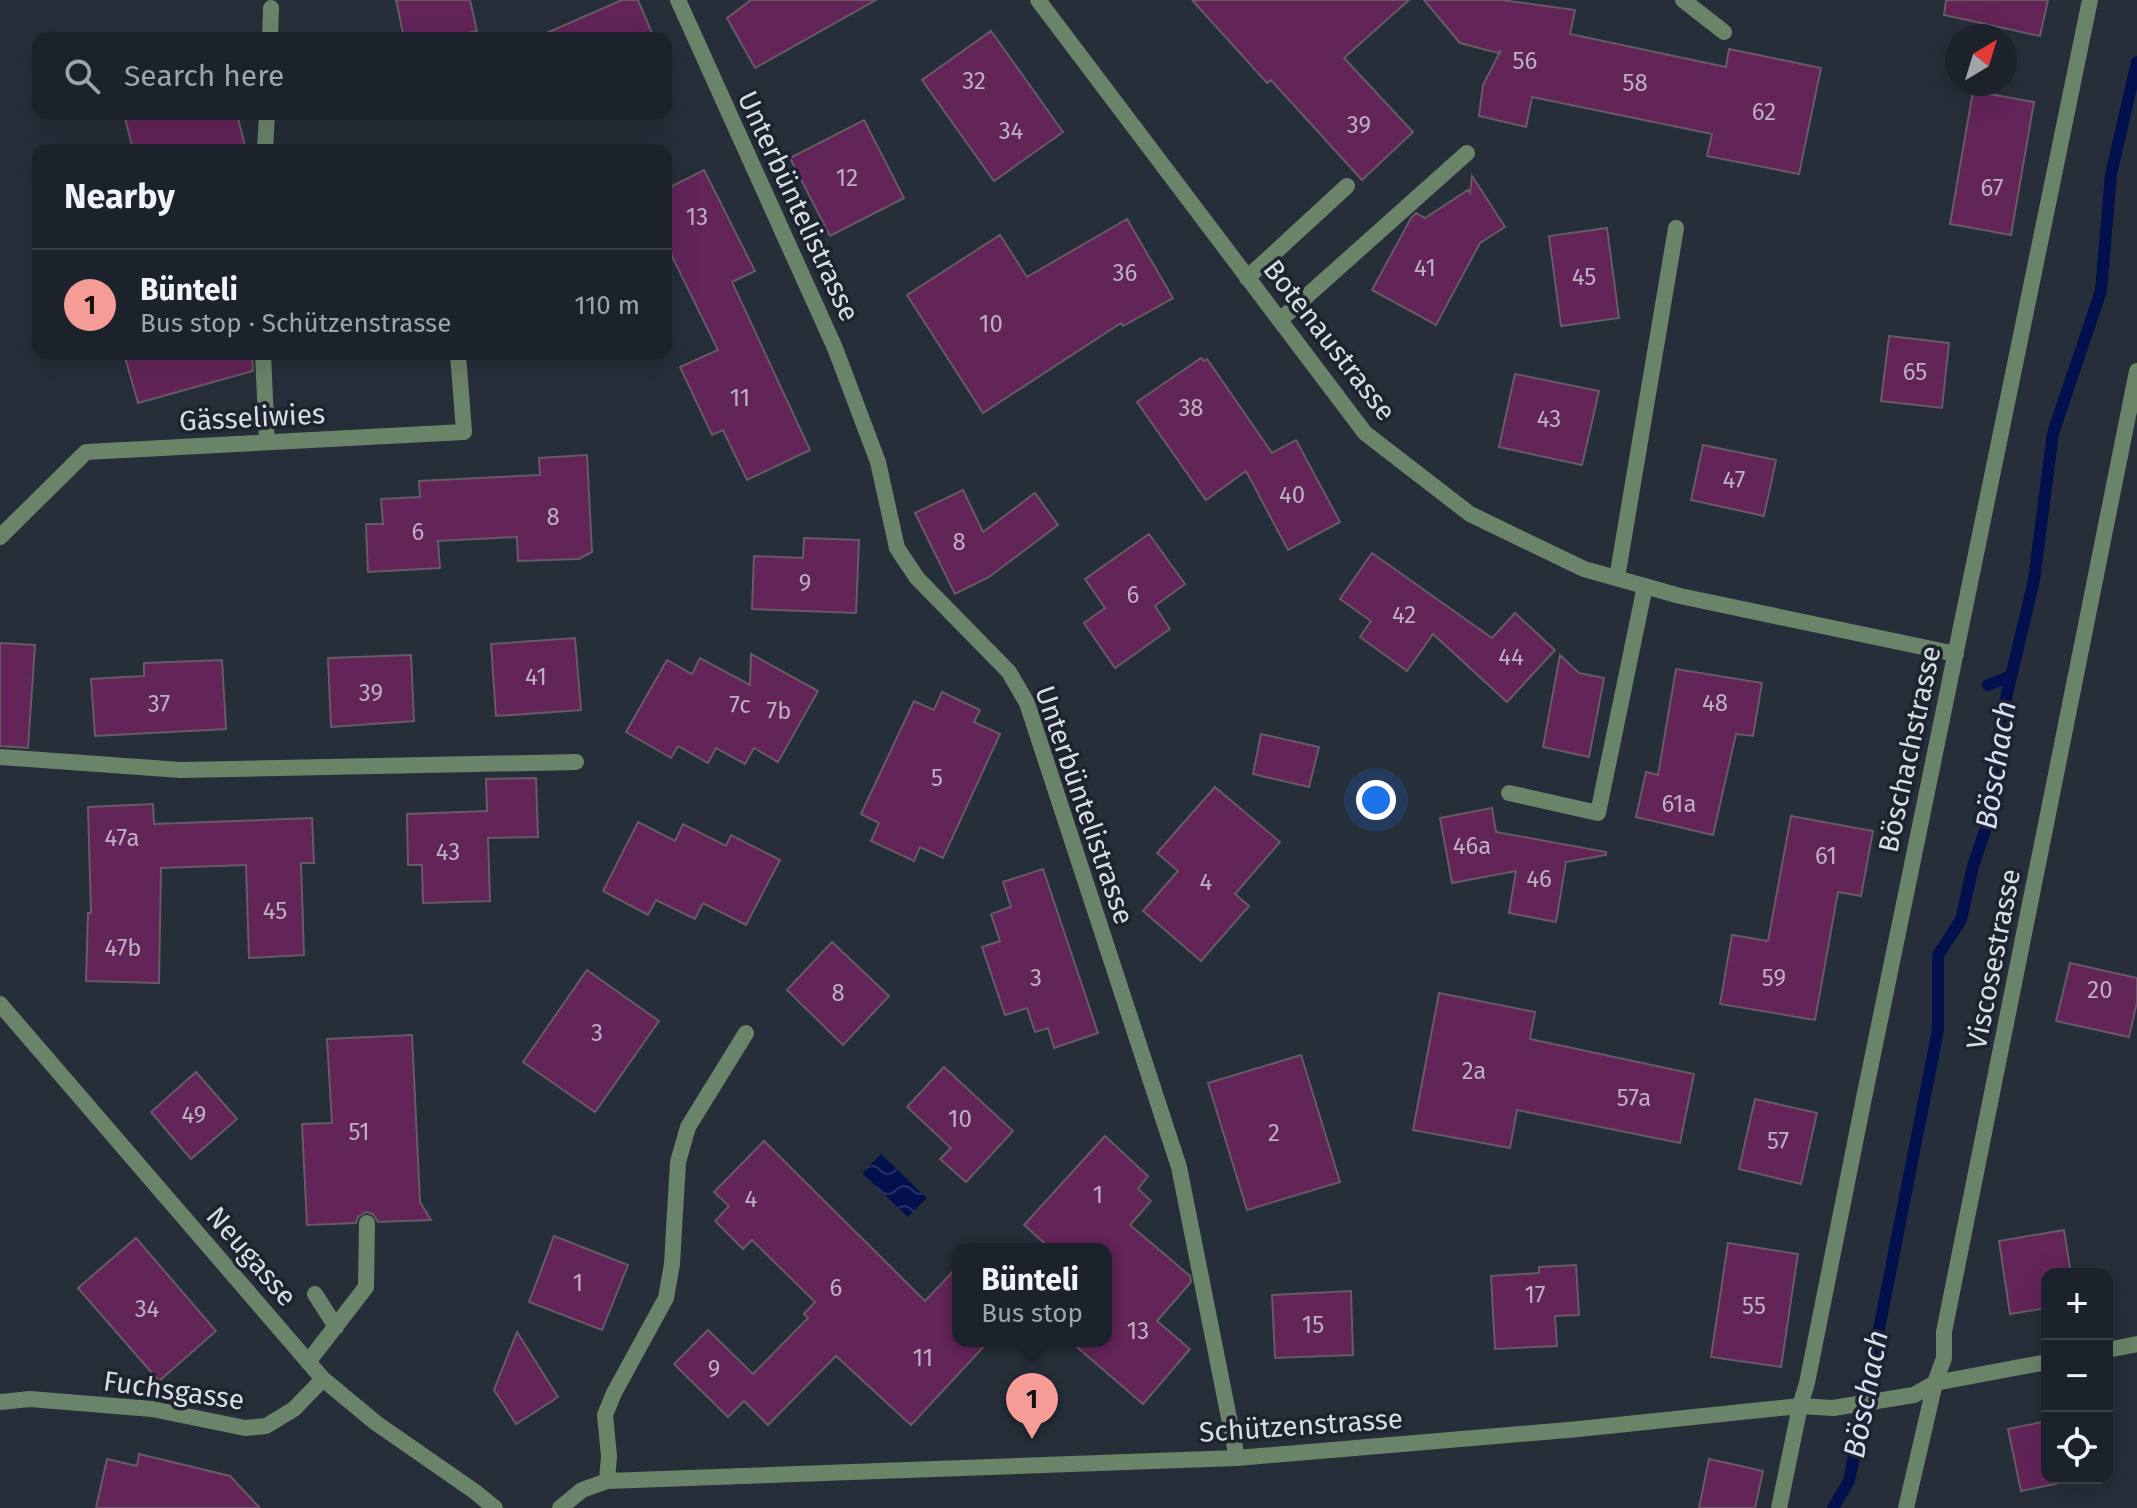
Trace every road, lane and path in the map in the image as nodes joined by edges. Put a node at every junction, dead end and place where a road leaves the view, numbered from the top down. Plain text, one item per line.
1 (678, 0) edge
2 (1038, 0) edge
3 (1683, 0) edge
4 (2090, 0) edge
5 (271, 8) dead end
6 (270, 32) edge
7 (1724, 32) dead end
8 (267, 120) edge
9 (265, 144) edge
10 (1467, 153) dead end
11 (1347, 186) dead end
12 (1676, 228) dead end
13 (1247, 278) junction
14 (1280, 320) junction
15 (263, 360) edge
16 (458, 360) edge
17 (2137, 371) edge
18 (267, 442) junction
19 (0, 537) edge
20 (1617, 578) junction
21 (1645, 586) junction
22 (1956, 654) junction
23 (0, 757) edge
24 (576, 762) dead end
25 (1509, 793) dead end
26 (0, 1004) edge
27 (746, 1033) dead end
28 (367, 1223) dead end
29 (315, 1294) dead end
30 (336, 1327) junction
31 (2137, 1344) edge
32 (2113, 1349) edge
33 (308, 1362) junction
34 (2041, 1363) edge
35 (323, 1379) junction
36 (1935, 1383) junction
37 (0, 1402) edge
38 (1800, 1406) junction
39 (1237, 1458) junction
40 (607, 1481) junction
41 (495, 1508) edge
42 (560, 1508) edge
43 (1779, 1508) edge
44 (1906, 1508) edge

1 - 39 street, Unterbüntelistrasse
2 - 13 street, Botenaustrasse
3 - 7 street
4 - 22 street, Böschachstrasse
5 - 6 street
8 - 9 street
10 - 14 street
11 - 13 street
12 - 20 street
13 - 14 street, Botenaustrasse
14 - 20 street, Botenaustrasse
15 - 18 street
16 - 18 street, Gässeliwies
17 - 36 street, Viscosestrasse
18 - 19 street, Gässeliwies
20 - 21 street, Botenaustrasse
21 - 22 street, Botenaustrasse
21 - 25 street
22 - 38 street, Böschachstrasse
23 - 24 street
26 - 33 street, Neugasse
27 - 40 street
28 - 30 street
29 - 30 street
30 - 33 street
31 - 32 street
33 - 35 street, Neugasse
34 - 36 street, Schützenstrasse
35 - 37 street, Fuchsgasse
35 - 41 street, Neugasse
36 - 38 street, Schützenstrasse
36 - 44 street, Viscosestrasse
38 - 39 street, Schützenstrasse
38 - 43 street, Böschachstrasse
39 - 40 street, Schützenstrasse
40 - 42 street, Schützenstrasse

